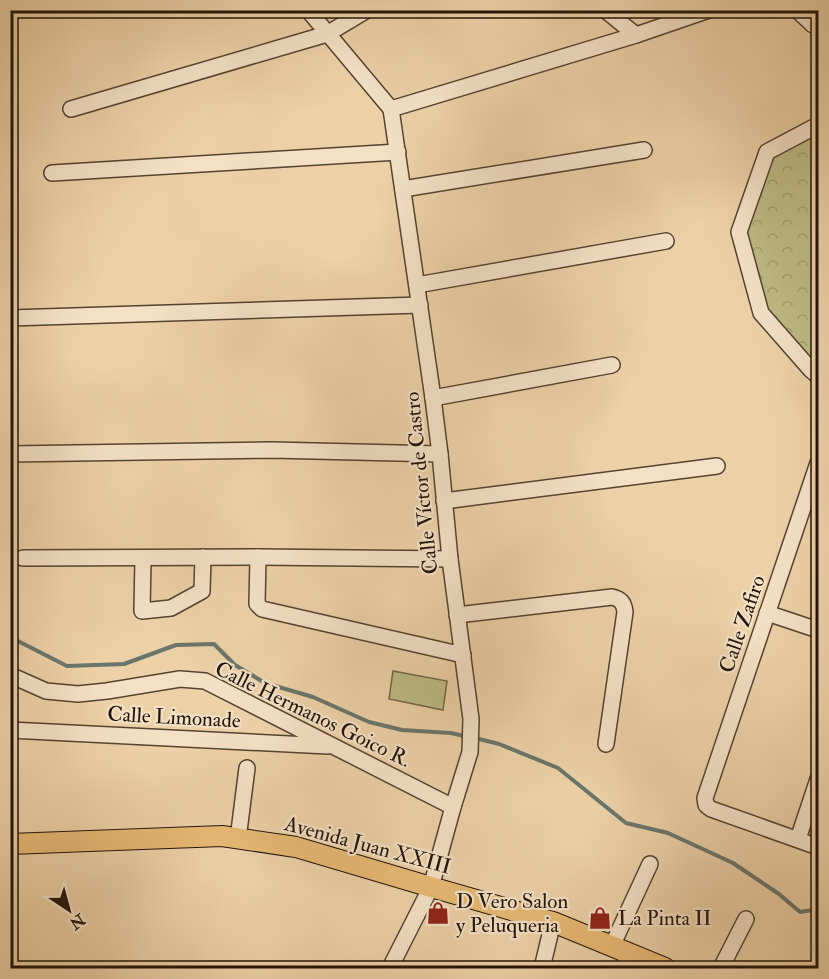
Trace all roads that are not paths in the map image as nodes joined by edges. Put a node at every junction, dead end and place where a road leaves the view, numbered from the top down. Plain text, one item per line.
1 (308, 10) edge
2 (367, 10) edge
3 (605, 10) edge
4 (709, 10) edge
5 (797, 10) edge
6 (819, 25) edge
7 (327, 34) junction
8 (636, 35) junction
9 (71, 109) dead end
10 (392, 109) junction
11 (819, 125) edge
12 (644, 150) dead end
13 (398, 152) junction
14 (52, 172) dead end
15 (403, 189) junction
16 (666, 241) dead end
17 (417, 285) junction
18 (420, 304) junction
19 (10, 318) edge
20 (612, 364) dead end
21 (816, 370) edge
22 (433, 398) junction
23 (10, 454) edge
24 (440, 454) junction
25 (819, 463) edge
26 (717, 466) dead end
27 (444, 501) junction
28 (203, 557) junction
29 (258, 557) junction
30 (23, 558) dead end
31 (143, 558) junction
32 (450, 559) junction
33 (767, 614) junction
34 (457, 615) junction
35 (819, 630) edge
36 (463, 655) junction
37 (10, 675) edge
38 (10, 730) edge
39 (606, 744) dead end
40 (336, 747) junction
41 (247, 768) dead end
42 (819, 779) edge
43 (453, 807) junction
44 (238, 839) junction
45 (798, 839) junction
46 (10, 844) edge
47 (819, 847) edge
48 (650, 864) dead end
49 (431, 887) junction
50 (746, 919) dead end
51 (553, 922) junction
52 (622, 956) edge
53 (390, 969) edge
54 (542, 969) edge
55 (665, 969) edge
56 (721, 969) edge

1 - 7 street
2 - 7 street
3 - 8 street
4 - 8 street
5 - 6 street
7 - 9 street
7 - 10 street
8 - 10 street
10 - 13 street, Calle Víctor de Castro
11 - 21 street
12 - 15 street
13 - 14 street
13 - 15 street, Calle Víctor de Castro
15 - 17 street, Calle Víctor de Castro
16 - 17 street
17 - 18 street, Calle Víctor de Castro
18 - 19 street
18 - 22 street, Calle Víctor de Castro
20 - 22 street
22 - 24 street, Calle Víctor de Castro
23 - 24 street
24 - 27 street, Calle Víctor de Castro
25 - 33 street, Calle Zafiro
26 - 27 street
27 - 32 street, Calle Víctor de Castro
28 - 29 street
28 - 31 street
28 - 31 street
29 - 32 street
29 - 36 street
30 - 31 street
32 - 34 street, Calle Víctor de Castro
33 - 35 street
33 - 45 street, Calle Zafiro
34 - 36 street, Calle Víctor de Castro
34 - 39 street
36 - 43 street, Calle Víctor de Castro
37 - 40 street, Calle Hermanos Goico R.
38 - 40 street, Calle Limonade
40 - 43 street, Calle Hermanos Goico R.
41 - 44 street
42 - 45 street
43 - 49 street, Calle Víctor de Castro
44 - 46 main road, Avenida Juan XXIII
44 - 49 main road, Avenida Juan XXIII
45 - 47 street
48 - 52 street
49 - 51 main road, Avenida Juan XXIII
49 - 53 street, Calle Víctor de Castro
50 - 56 street
51 - 52 main road, Avenida Juan XXIII
51 - 54 street
52 - 55 main road, Avenida Juan XXIII

